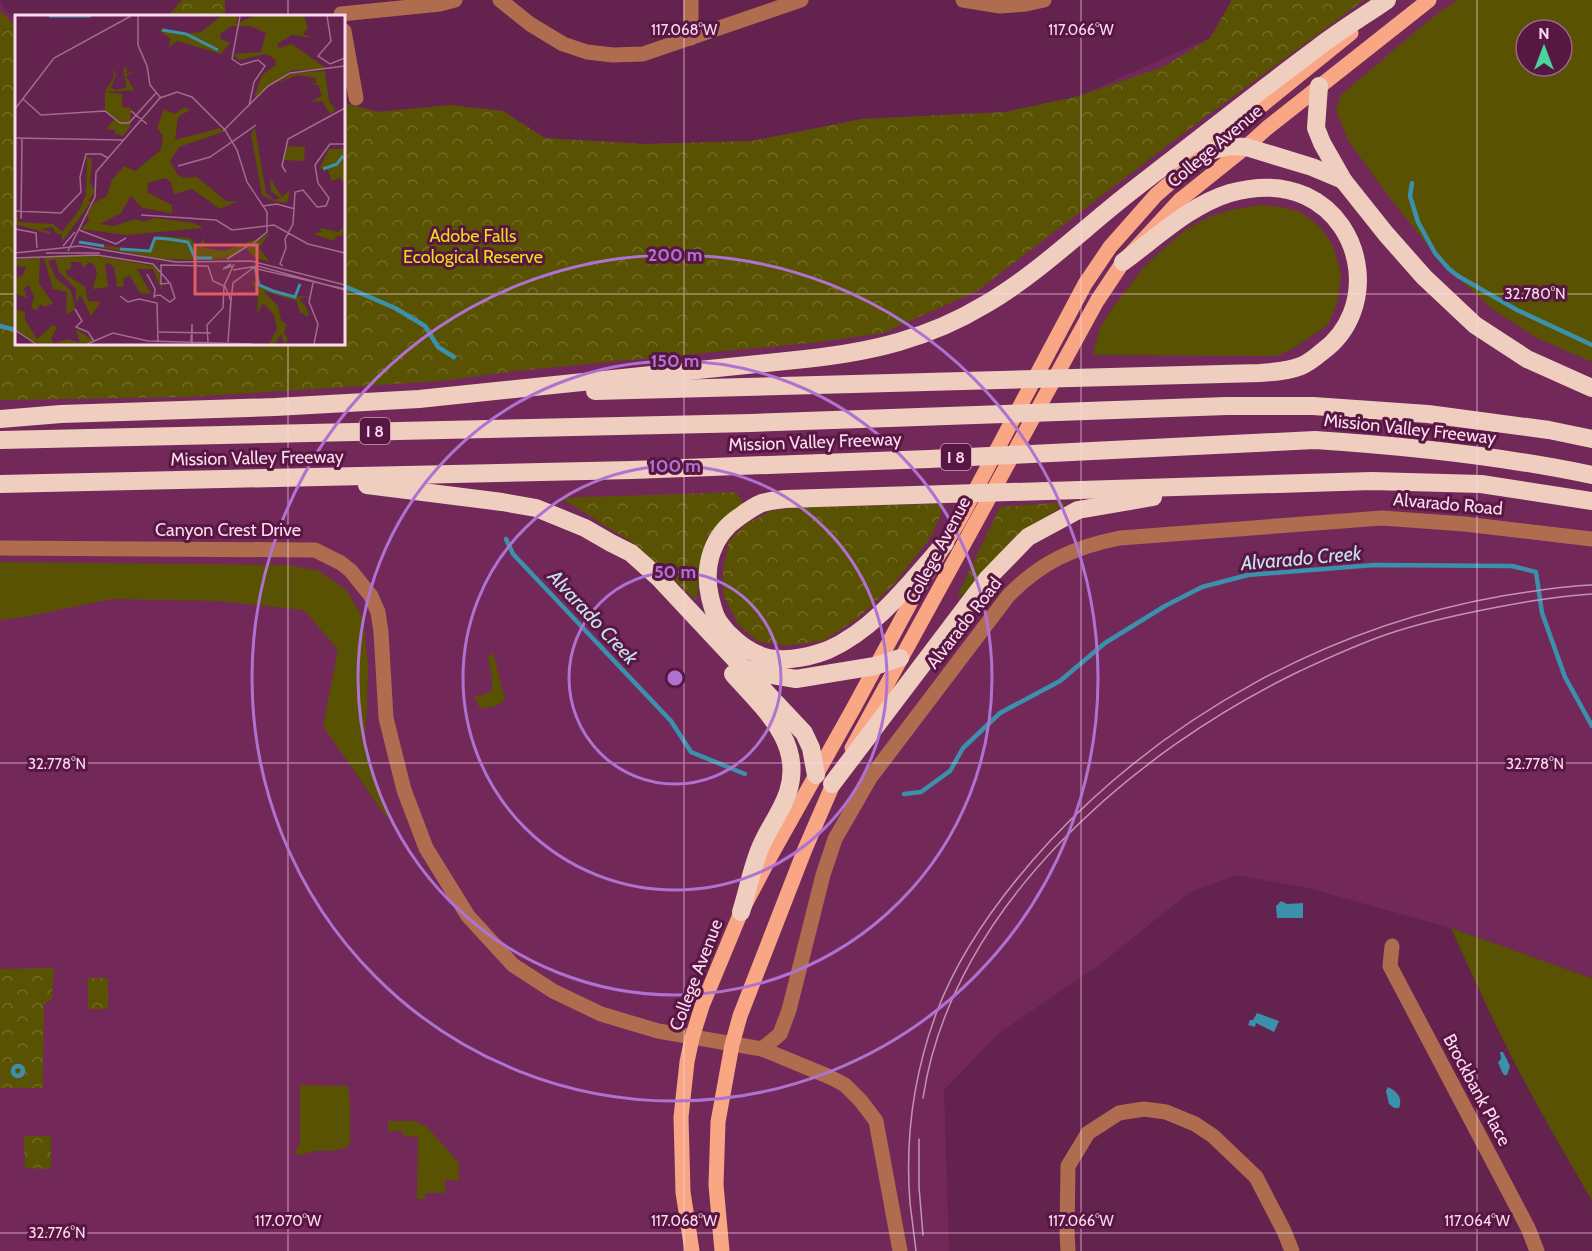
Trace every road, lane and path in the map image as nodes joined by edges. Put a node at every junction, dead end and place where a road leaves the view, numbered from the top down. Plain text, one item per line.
1 (455, 0) edge
2 (500, 0) edge
3 (692, 0) edge
4 (801, 0) edge
5 (963, 0) edge
6 (1044, 0) edge
7 (1387, 0) edge
8 (1392, 0) edge
9 (1428, 0) edge
10 (340, 10) edge
11 (345, 37) edge
12 (692, 38) junction
13 (1319, 86) junction
14 (356, 98) dead end
15 (1246, 147) junction
16 (1206, 152) junction
17 (1343, 180) junction
18 (1124, 262) junction
19 (1592, 388) edge
20 (419, 399) junction
21 (0, 419) edge
22 (1592, 439) edge
23 (0, 440) edge
24 (1592, 475) edge
25 (318, 478) junction
26 (1258, 483) junction
27 (0, 484) edge
28 (1592, 501) edge
29 (1592, 539) edge
30 (611, 543) junction
31 (945, 543) junction
32 (0, 548) edge
33 (900, 658) junction
34 (875, 666) junction
35 (742, 667) junction
36 (816, 775) junction
37 (832, 784) junction
38 (741, 912) junction
39 (1392, 946) dead end
40 (692, 1038) junction
41 (732, 1045) junction
42 (762, 1049) junction
43 (692, 1251) edge
44 (722, 1251) edge
45 (900, 1251) edge
46 (1068, 1251) edge
47 (1292, 1251) edge
48 (1537, 1251) edge

1 - 10 street
2 - 12 street
3 - 12 street
4 - 12 street
5 - 6 street
7 - 20 highway
8 - 16 main road, College Avenue
9 - 13 main road, College Avenue
11 - 14 street
13 - 15 main road, College Avenue
13 - 17 highway
15 - 16 highway
15 - 17 highway
15 - 18 main road, College Avenue
16 - 31 main road, College Avenue
17 - 19 highway
18 - 20 highway
18 - 33 main road, College Avenue
20 - 21 highway
22 - 23 highway, Mission Valley Freeway / I 8
24 - 25 highway, Mission Valley Freeway / I 8
25 - 27 highway, Mission Valley Freeway / I 8
25 - 30 highway
26 - 28 highway
26 - 31 highway
26 - 37 highway
29 - 42 street, Alvarado Road
30 - 35 highway
30 - 38 highway
31 - 34 main road, College Avenue
32 - 40 street, Canyon Crest Drive
33 - 34 highway
33 - 37 main road, College Avenue
34 - 35 highway
34 - 36 main road, College Avenue
35 - 36 highway
36 - 38 main road, College Avenue
37 - 41 main road, College Avenue
38 - 40 main road, College Avenue
39 - 48 street, Brockbank Place
40 - 41 street, Canyon Crest Drive
40 - 43 main road, College Avenue
41 - 42 street
41 - 44 main road, College Avenue
42 - 45 street
46 - 47 street

